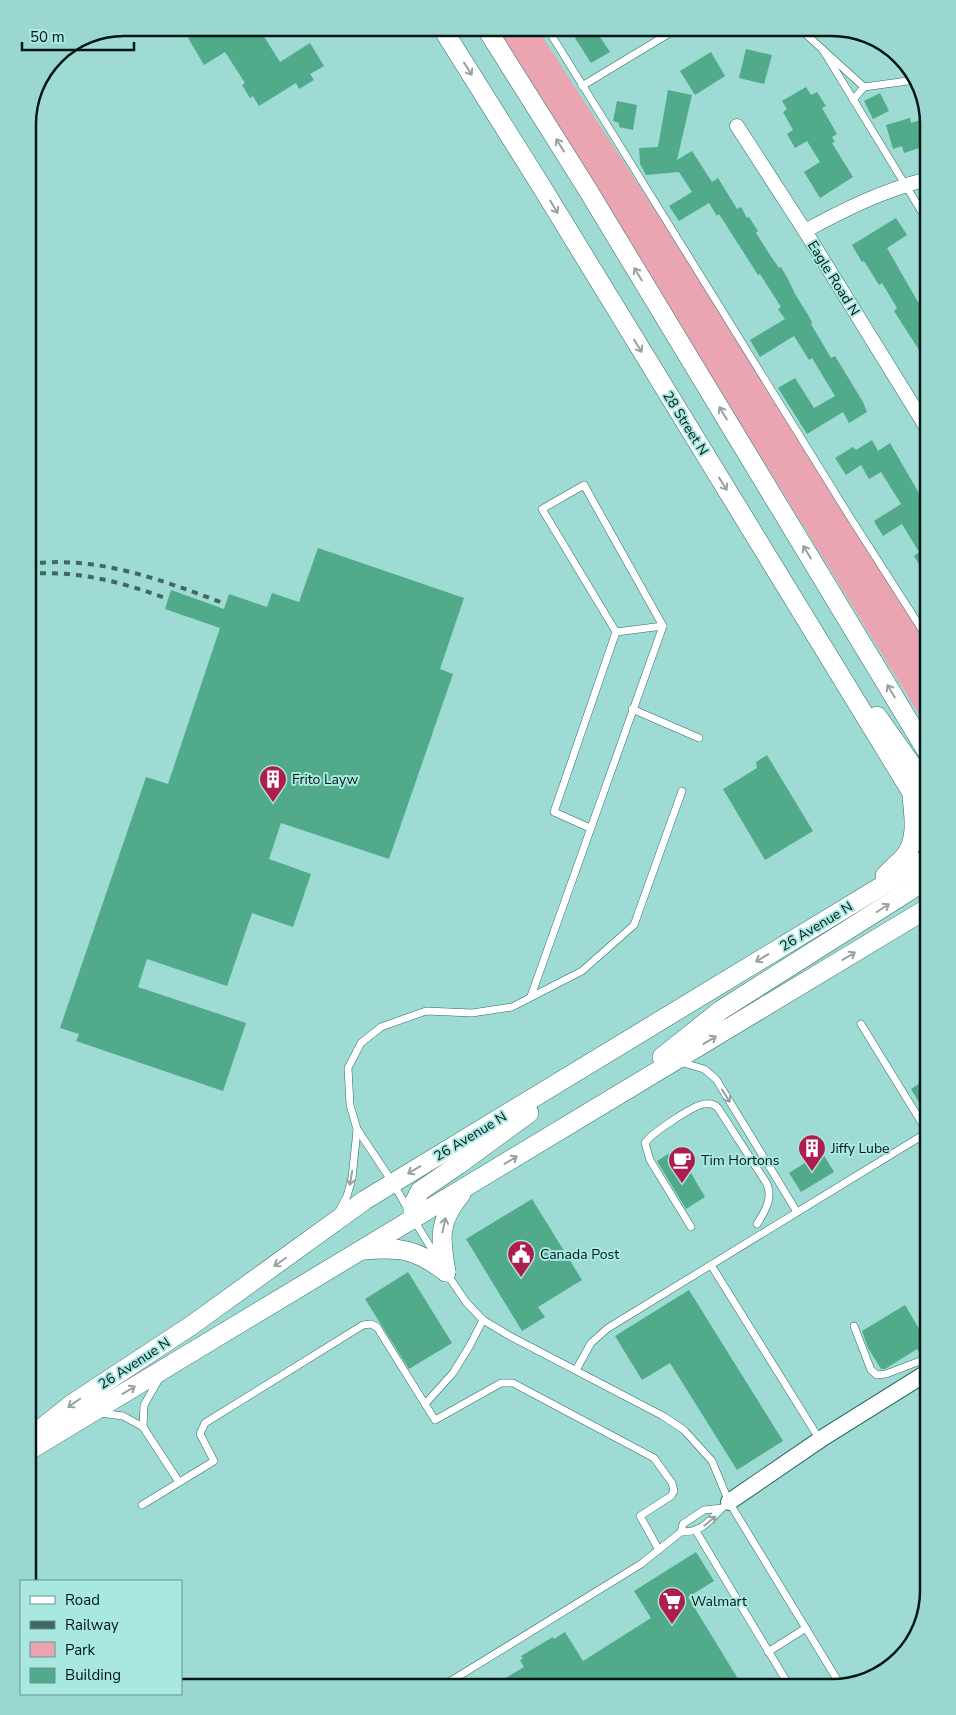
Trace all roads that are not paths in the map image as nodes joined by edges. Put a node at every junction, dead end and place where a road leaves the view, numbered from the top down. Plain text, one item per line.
1 (447, 36) edge
2 (491, 36) edge
3 (552, 36) edge
4 (665, 36) edge
5 (807, 36) edge
6 (822, 50) junction
7 (908, 81) edge
8 (582, 86) junction
9 (864, 87) junction
10 (853, 100) junction
11 (737, 126) dead end
12 (920, 181) edge
13 (906, 185) junction
14 (920, 209) edge
15 (805, 231) junction
16 (920, 417) edge
17 (663, 626) junction
18 (920, 626) edge
19 (616, 632) junction
20 (632, 709) junction
21 (920, 736) edge
22 (699, 738) dead end
23 (920, 790) edge
24 (682, 791) dead end
25 (590, 828) junction
26 (920, 863) edge
27 (920, 884) edge
28 (864, 897) junction
29 (920, 915) edge
30 (531, 996) junction
31 (861, 1024) dead end
32 (622, 1043) junction
33 (674, 1061) junction
34 (600, 1106) junction
35 (920, 1119) edge
36 (357, 1129) junction
37 (920, 1137) edge
38 (393, 1183) junction
39 (469, 1185) junction
40 (797, 1212) junction
41 (413, 1219) junction
42 (757, 1224) dead end
43 (330, 1226) junction
44 (692, 1227) dead end
45 (361, 1250) junction
46 (711, 1265) junction
47 (446, 1272) junction
48 (483, 1320) junction
49 (854, 1326) dead end
50 (920, 1361) edge
51 (165, 1369) junction
52 (576, 1370) junction
53 (920, 1377) edge
54 (425, 1404) junction
55 (92, 1413) junction
56 (143, 1427) junction
57 (36, 1432) edge
58 (820, 1440) junction
59 (36, 1447) edge
60 (179, 1482) junction
61 (142, 1505) dead end
62 (726, 1505) junction
63 (696, 1530) junction
64 (681, 1532) junction
65 (659, 1550) junction
66 (806, 1628) junction
67 (768, 1652) junction
68 (454, 1679) edge
69 (784, 1679) edge
70 (836, 1679) edge

1 -> 23 main road, 28 Street N
21 -> 2 main road
3 - 8 lane
4 - 8 lane
5 - 6 lane
6 - 9 lane
6 - 10 lane
7 - 9 lane
8 - 18 lane
9 - 10 lane
10 - 13 lane
11 - 15 street, Eagle Road N
12 - 13 street
13 - 14 lane
13 - 15 street
15 - 16 street, Eagle Road N
17 - 19 lane
17 - 19 lane
17 - 20 lane
19 - 25 lane
20 - 22 lane
20 - 25 lane
23 - 28 main road
24 - 30 lane
25 - 30 lane
26 - 28 main road, 26 Avenue N
34 -> 27 main road
28 -> 32 main road, 26 Avenue N
33 -> 29 main road, 26 Avenue N
30 - 36 lane
31 - 35 lane
32 -> 38 main road, 26 Avenue N
32 - 41 main road
33 - 34 main road, 26 Avenue N
33 -> 40 lane
39 -> 34 main road, 26 Avenue N
36 - 38 lane
36 -> 43 lane
37 - 40 lane
38 - 41 lane
38 - 43 main road, 26 Avenue N
39 - 41 main road, 26 Avenue N
47 -> 39 main road
40 - 46 lane
41 - 45 main road, 26 Avenue N
41 - 47 lane
42 - 44 lane
43 -> 57 main road, 26 Avenue N
45 - 47 main road
45 - 51 main road, 26 Avenue N
46 - 52 lane
46 - 58 lane
47 - 48 lane
48 - 52 lane
48 - 54 lane
49 - 50 lane
55 -> 51 main road, 26 Avenue N
51 - 56 lane
52 - 62 lane
53 - 58 street
54 - 60 lane
54 - 65 lane
55 - 56 lane
55 - 59 main road, 26 Avenue N
56 - 60 lane
58 - 62 street
60 - 61 lane
63 -> 62 lane
62 - 64 lane
62 - 66 lane
63 - 64 lane
63 - 67 lane
64 - 65 lane
65 - 68 lane
66 - 67 lane
66 - 70 lane
67 - 69 lane

